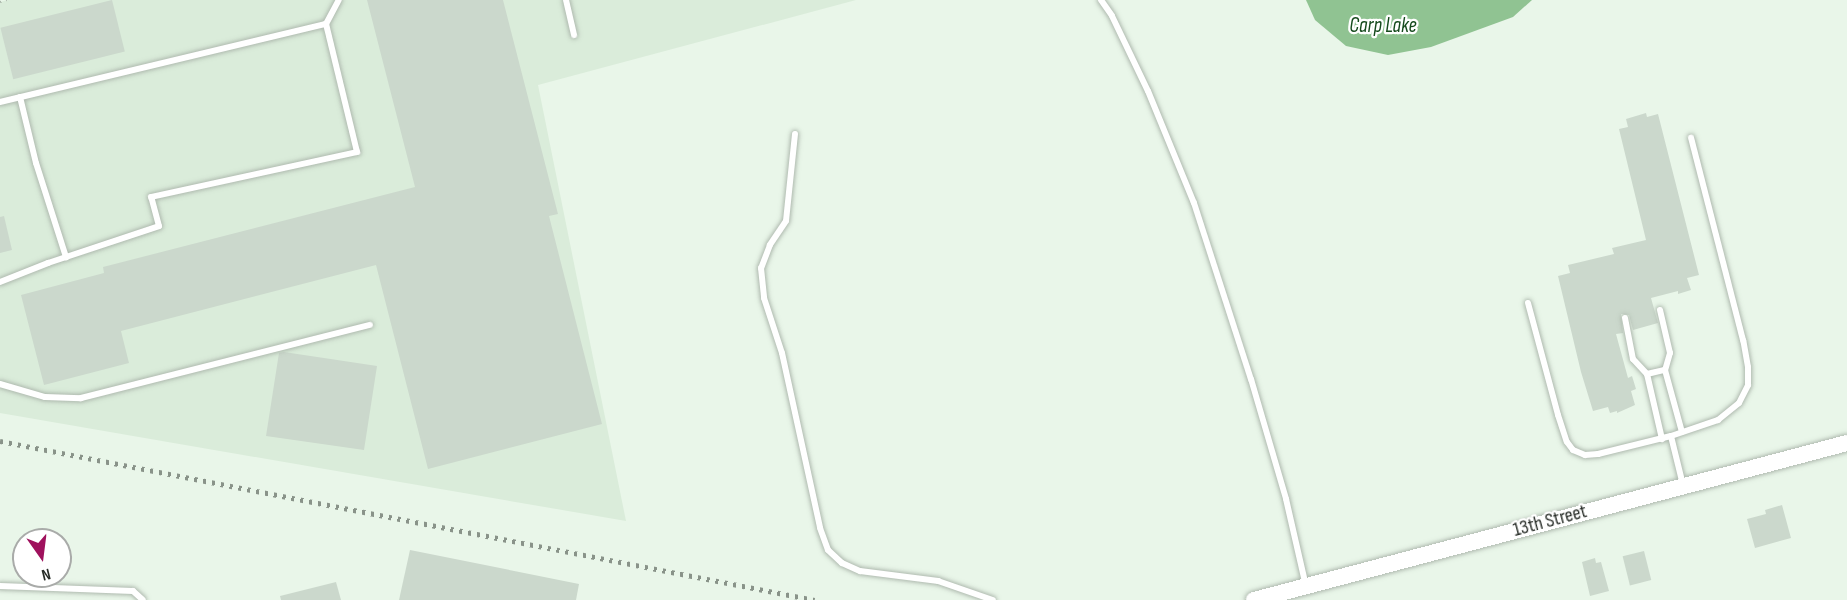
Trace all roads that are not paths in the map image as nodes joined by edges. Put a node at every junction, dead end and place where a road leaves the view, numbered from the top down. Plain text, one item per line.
1 (339, 0) edge
2 (566, 0) edge
3 (1101, 0) edge
4 (326, 24) junction
5 (574, 35) dead end
6 (20, 97) junction
7 (0, 102) edge
8 (795, 134) dead end
9 (1691, 138) dead end
10 (66, 257) junction
11 (0, 282) edge
12 (1528, 303) dead end
13 (1660, 310) dead end
14 (1625, 318) dead end
15 (370, 325) dead end
16 (1665, 370) junction
17 (1647, 374) junction
18 (0, 384) edge
19 (1682, 432) junction
20 (1671, 436) junction
21 (1662, 439) junction
22 (1847, 444) edge
23 (1683, 486) junction
24 (0, 586) edge
25 (1306, 586) junction
26 (143, 600) edge
27 (993, 600) edge
28 (1254, 600) edge

1 - 4 lane
2 - 5 lane
3 - 25 lane
4 - 6 lane
4 - 10 lane
6 - 7 lane
6 - 10 lane
8 - 27 lane
9 - 19 lane
10 - 11 lane
12 - 21 lane
13 - 16 lane
14 - 17 lane
15 - 18 lane
16 - 17 lane
16 - 19 lane
17 - 21 lane
19 - 20 lane
20 - 21 lane
20 - 23 lane
22 - 23 street, 13th Street
23 - 25 street, 13th Street
24 - 26 lane
25 - 28 street, 13th Street

